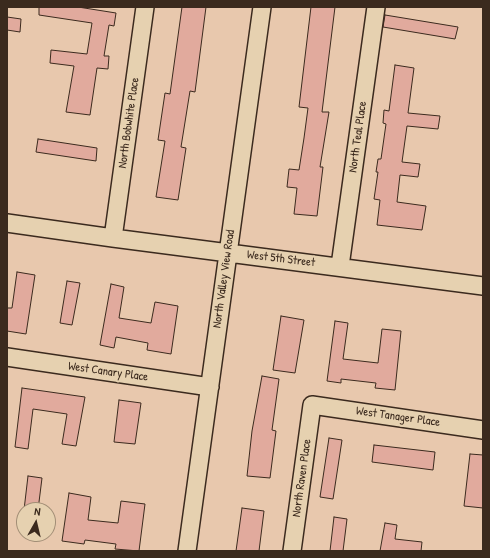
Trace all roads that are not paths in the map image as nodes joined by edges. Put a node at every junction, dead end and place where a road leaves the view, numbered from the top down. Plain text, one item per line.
1 (145, 7) edge
2 (262, 7) edge
3 (376, 7) edge
4 (7, 223) edge
5 (113, 238) junction
6 (227, 253) junction
7 (340, 266) junction
8 (483, 286) edge
9 (7, 357) edge
10 (210, 387) junction
11 (312, 405) joint
12 (483, 430) edge
13 (187, 551) edge
14 (292, 551) edge

1 - 5 street, North Bobwhite Place
2 - 6 street, North Valley View Road
3 - 7 street, North Teal Place
4 - 5 street, West 5th Street
5 - 6 street, West 5th Street
6 - 7 street, West 5th Street
6 - 10 street, North Valley View Road
7 - 8 street, West 5th Street
9 - 10 street, West Canary Place
10 - 13 street, North Valley View Road
11 - 12 street, West Tanager Place
11 - 14 street, North Raven Place

